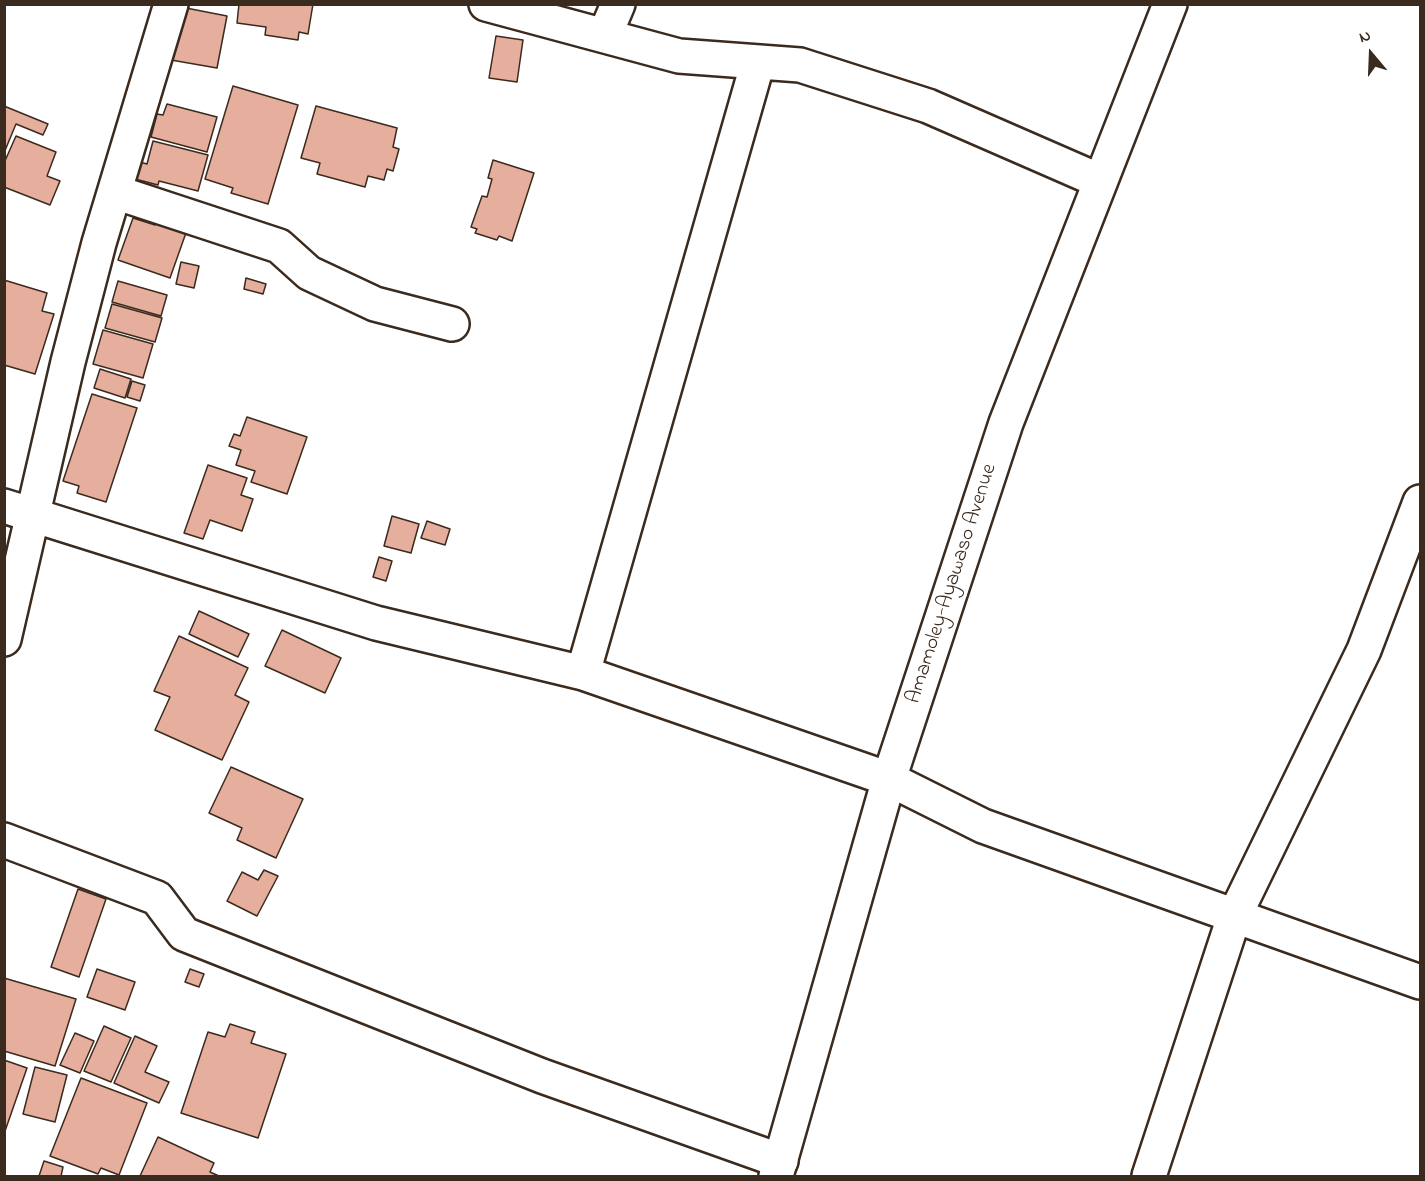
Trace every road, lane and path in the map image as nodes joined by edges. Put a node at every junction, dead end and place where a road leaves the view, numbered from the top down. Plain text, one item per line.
1 (171, 4) edge
2 (486, 4) edge
3 (618, 4) edge
4 (1170, 4) edge
5 (605, 35) junction
6 (758, 62) junction
7 (1100, 181) junction
8 (115, 192) junction
9 (452, 324) dead end
10 (1420, 502) edge
11 (19, 510) edge
12 (4, 639) edge
13 (583, 673) junction
14 (889, 779) junction
15 (4, 840) edge
16 (1234, 917) junction
17 (1420, 982) edge
18 (778, 1169) edge
19 (1149, 1176) edge

1 - 8 street
2 - 5 street
3 - 5 street
4 - 7 street, Amamoley-Ayawaso Avenue
5 - 6 street
6 - 7 street
6 - 13 street
7 - 14 street, Amamoley-Ayawaso Avenue
8 - 9 street
8 - 11 street
10 - 16 street
11 - 12 street
11 - 13 street
13 - 14 street
14 - 16 street
14 - 18 street, Amamoley-Ayawaso Avenue
15 - 18 street
16 - 17 street
16 - 19 street

